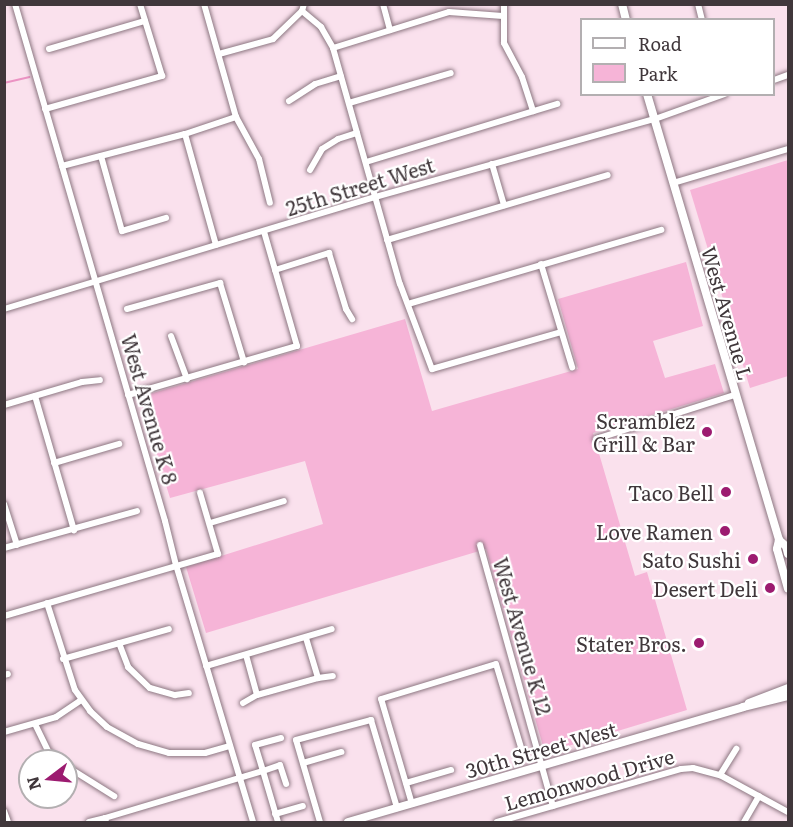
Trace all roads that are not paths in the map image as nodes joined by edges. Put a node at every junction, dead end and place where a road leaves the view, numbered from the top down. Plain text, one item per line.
1 (15, 4) edge
2 (140, 4) edge
3 (204, 4) edge
4 (382, 4) edge
5 (447, 4) edge
6 (504, 4) edge
7 (303, 8) edge
8 (449, 12) junction
9 (503, 16) junction
10 (145, 21) junction
11 (390, 30) junction
12 (333, 48) junction
13 (49, 49) dead end
14 (219, 54) junction
15 (451, 74) dead end
16 (341, 76) junction
17 (648, 96) edge
18 (721, 96) edge
19 (289, 101) dead end
20 (349, 103) junction
21 (557, 104) dead end
22 (45, 109) junction
23 (533, 111) junction
24 (236, 117) junction
25 (654, 119) junction
26 (357, 133) junction
27 (185, 134) junction
28 (789, 149) edge
29 (101, 156) junction
30 (366, 162) junction
31 (492, 164) junction
32 (62, 166) junction
33 (310, 170) dead end
34 (608, 175) dead end
35 (673, 183) junction
36 (375, 197) junction
37 (270, 203) dead end
38 (504, 205) junction
39 (166, 218) dead end
40 (661, 230) dead end
41 (264, 232) junction
42 (387, 240) junction
43 (216, 245) junction
44 (541, 264) junction
45 (275, 270) junction
46 (96, 282) junction
47 (408, 304) junction
48 (4, 309) edge
49 (127, 309) dead end
50 (352, 319) dead end
51 (561, 332) junction
52 (171, 336) dead end
53 (244, 362) junction
54 (572, 367) dead end
55 (187, 379) junction
56 (100, 380) dead end
57 (128, 395) junction
58 (35, 396) junction
59 (735, 396) junction
60 (4, 405) edge
61 (596, 439) dead end
62 (119, 444) dead end
63 (54, 463) junction
64 (200, 493) dead end
65 (284, 501) dead end
66 (4, 504) edge
67 (137, 511) dead end
68 (210, 523) junction
69 (74, 530) junction
70 (789, 538) edge
71 (778, 540) junction
72 (16, 545) junction
73 (480, 545) dead end
74 (4, 548) edge
75 (789, 554) edge
76 (176, 565) junction
77 (789, 589) edge
78 (47, 603) junction
79 (4, 616) edge
80 (332, 628) dead end
81 (170, 629) dead end
82 (306, 638) junction
83 (119, 643) junction
84 (246, 655) junction
85 (63, 659) junction
86 (206, 666) junction
87 (333, 676) dead end
88 (318, 678) junction
89 (789, 688) edge
90 (189, 693) dead end
91 (257, 694) junction
92 (789, 696) edge
93 (81, 700) junction
94 (243, 703) dead end
95 (525, 704) junction
96 (743, 707) junction
97 (510, 708) junction
98 (34, 724) junction
99 (4, 732) edge
100 (281, 738) dead end
101 (230, 746) junction
102 (47, 749) edge
103 (736, 749) dead end
104 (341, 752) dead end
105 (522, 754) dead end
106 (303, 763) junction
107 (542, 765) junction
108 (451, 770) dead end
109 (263, 771) junction
110 (78, 774) edge
111 (720, 775) junction
112 (240, 778) junction
113 (406, 783) junction
114 (286, 784) dead end
115 (114, 796) dead end
116 (759, 796) junction
117 (412, 804) junction
118 (303, 806) dead end
119 (553, 806) junction
120 (397, 808) junction
121 (5, 811) edge
122 (789, 812) edge
123 (275, 814) junction
124 (106, 820) edge
125 (8, 822) edge
126 (89, 822) edge
127 (253, 822) edge
128 (278, 822) edge
129 (320, 822) edge
130 (348, 822) edge
131 (497, 822) edge
132 (744, 822) edge

1 - 22 street, West Avenue K 8
2 - 10 street
3 - 14 street
4 - 11 street
5 - 8 street
6 - 9 street
7 - 12 street
7 - 14 street
8 - 9 street
8 - 11 street
9 - 23 street
10 - 13 street
10 - 22 street
11 - 12 street
12 - 16 street
14 - 24 street
15 - 20 street
16 - 19 street
16 - 20 street
17 - 25 main road, West Avenue L
18 - 25 street, 25th Street West
20 - 26 street
21 - 23 street
22 - 32 street, West Avenue K 8
23 - 30 street
24 - 27 street
24 - 37 street
25 - 31 street, 25th Street West
25 - 35 main road, West Avenue L
26 - 30 street
26 - 33 street
27 - 29 street
27 - 43 street
28 - 35 street
29 - 32 street
29 - 39 street
30 - 36 street
31 - 36 street, 25th Street West
31 - 38 street
32 - 46 street, West Avenue K 8
34 - 38 street
35 - 59 main road, West Avenue L
36 - 41 street, 25th Street West
36 - 42 street
38 - 42 street
40 - 44 street
41 - 43 street, 25th Street West
41 - 45 street
42 - 47 street
43 - 46 street, 25th Street West
44 - 47 street
44 - 51 street
45 - 50 street
45 - 53 street
46 - 48 street, 25th Street West
46 - 57 street, West Avenue K 8
47 - 51 street
49 - 53 street
51 - 54 street
52 - 55 street
53 - 55 street
55 - 57 street
56 - 58 street
57 - 76 street, West Avenue K 8
58 - 60 street
58 - 63 street
59 - 61 street
59 - 71 main road, West Avenue L
62 - 63 street
63 - 69 street
64 - 68 street
65 - 68 street
66 - 72 street
67 - 69 street
68 - 76 street
69 - 72 street
70 - 71 street
71 - 75 main road, West Avenue L
71 - 77 main road, West Avenue L
72 - 74 street
73 - 95 street, West Avenue K 12
76 - 78 street
76 - 86 street, West Avenue K 8
78 - 79 street
78 - 85 street
80 - 82 street
81 - 83 street
82 - 84 street
82 - 88 street
83 - 85 street
83 - 90 street
84 - 86 street
84 - 91 street
85 - 93 street
86 - 101 street, West Avenue K 8
87 - 88 street
88 - 91 street
89 - 96 main road, 30th Street West
91 - 94 street
92 - 96 main road, 30th Street West
93 - 98 street
93 - 101 street
95 - 97 street
95 - 107 street, West Avenue K 12
96 - 107 main road, 30th Street West
97 - 105 street
97 - 113 street
98 - 99 street
98 - 102 street
100 - 109 street
101 - 112 street, West Avenue K 8
103 - 111 street
104 - 106 street
106 - 120 street
106 - 129 street
107 - 117 main road, 30th Street West
107 - 119 street, West Avenue K 12
108 - 113 street
109 - 112 street
109 - 114 street
109 - 123 street
110 - 115 street
111 - 116 street, Lemonwood Drive
111 - 119 street, Lemonwood Drive
112 - 124 street
112 - 127 street, West Avenue K 8
113 - 117 street
116 - 122 street, Lemonwood Drive
116 - 132 street
117 - 120 main road, 30th Street West
118 - 123 street
119 - 131 street, Lemonwood Drive
120 - 130 main road, 30th Street West
121 - 125 street
123 - 128 street
124 - 126 street

